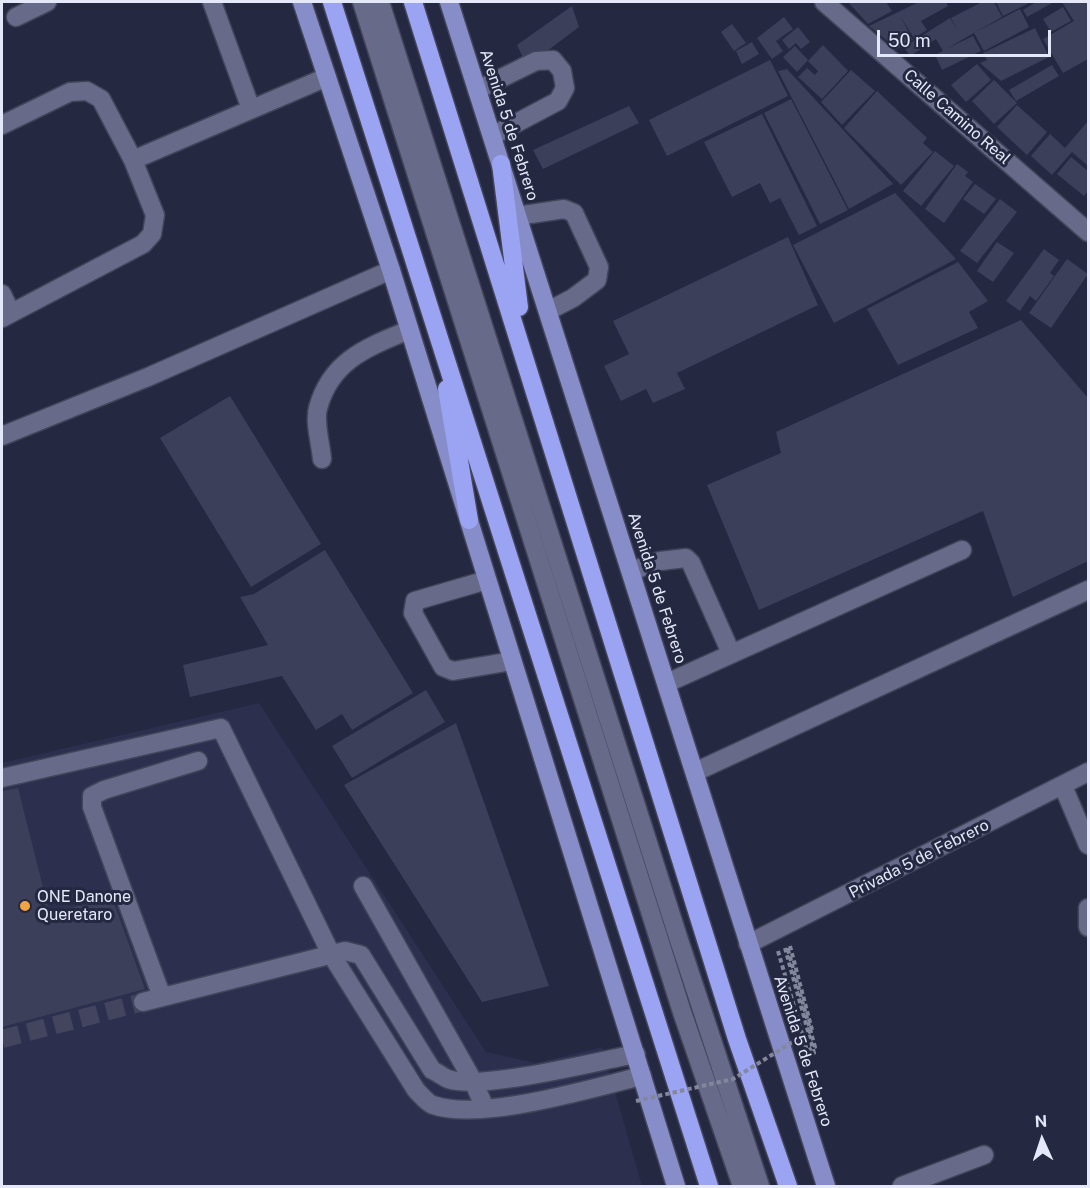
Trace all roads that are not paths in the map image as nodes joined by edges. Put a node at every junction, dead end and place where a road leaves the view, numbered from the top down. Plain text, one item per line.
1 (47, 2) edge
2 (212, 2) edge
3 (302, 2) edge
4 (332, 2) edge
5 (362, 2) edge
6 (380, 2) edge
7 (413, 2) edge
8 (448, 2) edge
9 (824, 2) edge
10 (16, 17) dead end
11 (327, 76) junction
12 (477, 90) junction
13 (251, 110) junction
14 (2, 125) edge
15 (492, 136) junction
16 (133, 160) junction
17 (501, 164) junction
18 (517, 216) junction
19 (1089, 232) edge
20 (391, 270) junction
21 (2, 294) edge
22 (548, 311) junction
23 (6, 316) edge
24 (409, 330) junction
25 (438, 331) junction
26 (525, 356) junction
27 (2, 436) edge
28 (322, 459) dead end
29 (469, 520) junction
30 (962, 550) dead end
31 (631, 572) junction
32 (488, 580) junction
33 (1089, 590) edge
34 (731, 653) junction
35 (512, 661) junction
36 (667, 683) junction
37 (198, 762) dead end
38 (695, 772) junction
39 (1089, 772) edge
40 (2, 778) edge
41 (1063, 786) junction
42 (1089, 845) edge
43 (363, 886) dead end
44 (1089, 908) edge
45 (1089, 927) edge
46 (748, 944) junction
47 (331, 954) junction
48 (162, 997) junction
49 (143, 1002) tunnel mouth
50 (636, 1054) junction
51 (642, 1076) junction
52 (473, 1081) junction
53 (485, 1108) junction
54 (984, 1155) dead end
55 (676, 1186) edge
56 (709, 1186) edge
57 (742, 1186) edge
58 (760, 1186) edge
59 (788, 1186) edge
60 (826, 1186) edge
61 (902, 1186) edge

1 - 10 street
2 - 13 street
3 - 11 main road
4 - 25 highway
5 - 57 street
6 - 58 street
7 - 26 highway
8 - 12 main road, Avenida 5 de Febrero
9 - 19 street, Calle Camino Real
11 - 13 street
11 - 20 main road
12 - 15 main road, Avenida 5 de Febrero
12 - 15 street
13 - 16 street
14 - 16 street
15 - 17 main road, Avenida 5 de Febrero
16 - 23 street
17 - 18 main road, Avenida 5 de Febrero
17 - 26 highway
18 - 22 main road, Avenida 5 de Febrero
18 - 22 street
20 - 24 main road
20 - 27 street
21 - 23 street
22 - 31 main road, Avenida 5 de Febrero
24 - 28 street
24 - 29 main road
25 - 29 highway
25 - 56 highway
26 - 59 highway
29 - 32 main road
30 - 34 street
31 - 34 street
31 - 36 main road, Avenida 5 de Febrero
32 - 35 main road
32 - 35 street
33 - 38 street
34 - 36 street
35 - 50 main road
36 - 38 main road, Avenida 5 de Febrero
37 - 48 street
38 - 46 main road, Avenida 5 de Febrero
39 - 41 street, Privada 5 de Febrero
40 - 47 street
41 - 42 street
41 - 46 street, Privada 5 de Febrero
43 - 52 street
44 - 45 street
46 - 60 main road, Avenida 5 de Febrero
47 - 48 street
47 - 52 street
47 - 53 street
48 - 49 street
50 - 51 main road
50 - 52 street
51 - 53 street
51 - 55 main road
52 - 53 street
54 - 61 street

